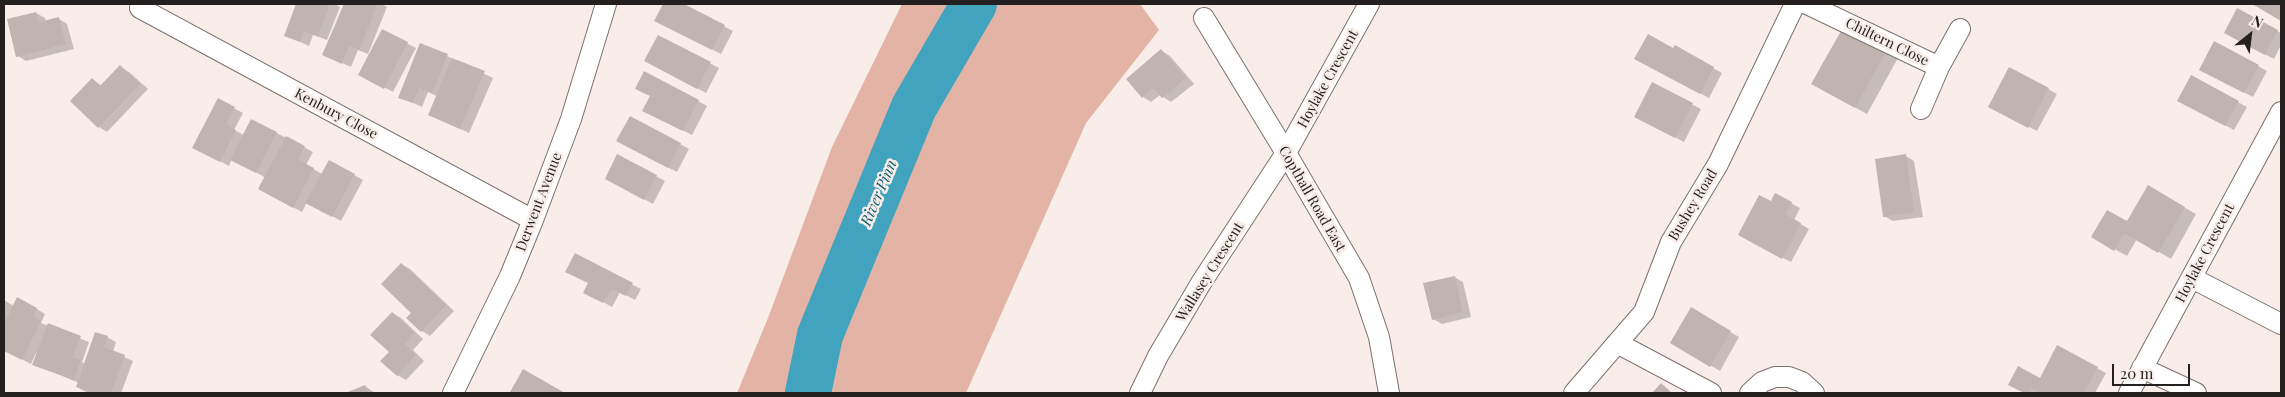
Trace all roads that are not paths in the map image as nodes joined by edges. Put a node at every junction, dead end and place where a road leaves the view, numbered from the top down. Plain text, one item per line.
1 (606, 4) edge
2 (1369, 4) edge
3 (1795, 4) edge
4 (1807, 4) edge
5 (140, 8) dead end
6 (1204, 18) dead end
7 (1960, 29) dead end
8 (1939, 67) junction
9 (1921, 109) dead end
10 (2281, 112) edge
11 (1286, 153) junction
12 (533, 220) junction
13 (2192, 278) junction
14 (2281, 324) edge
15 (1617, 343) junction
16 (2142, 368) junction
17 (453, 393) edge
18 (1140, 393) edge
19 (1389, 393) edge
20 (1574, 393) edge
21 (1711, 393) edge
22 (1750, 393) edge
23 (1814, 393) edge
24 (2129, 393) edge
25 (2196, 393) edge

1 - 12 street, Derwent Avenue
2 - 11 street, Hoylake Crescent
3 - 15 street, Bushey Road
4 - 8 street, Chiltern Close
5 - 12 street, Kenbury Close
6 - 11 street, Copthall Road East
7 - 8 street, Chiltern Close
8 - 9 street, Chiltern Close
10 - 13 street, Hoylake Crescent
11 - 18 street, Wallasey Crescent
11 - 19 street, Copthall Road East
12 - 17 street, Derwent Avenue
13 - 14 street
13 - 16 street, Hoylake Crescent
15 - 20 street, Bushey Road
15 - 21 street
16 - 24 street, Hoylake Crescent
16 - 25 street
22 - 23 street

